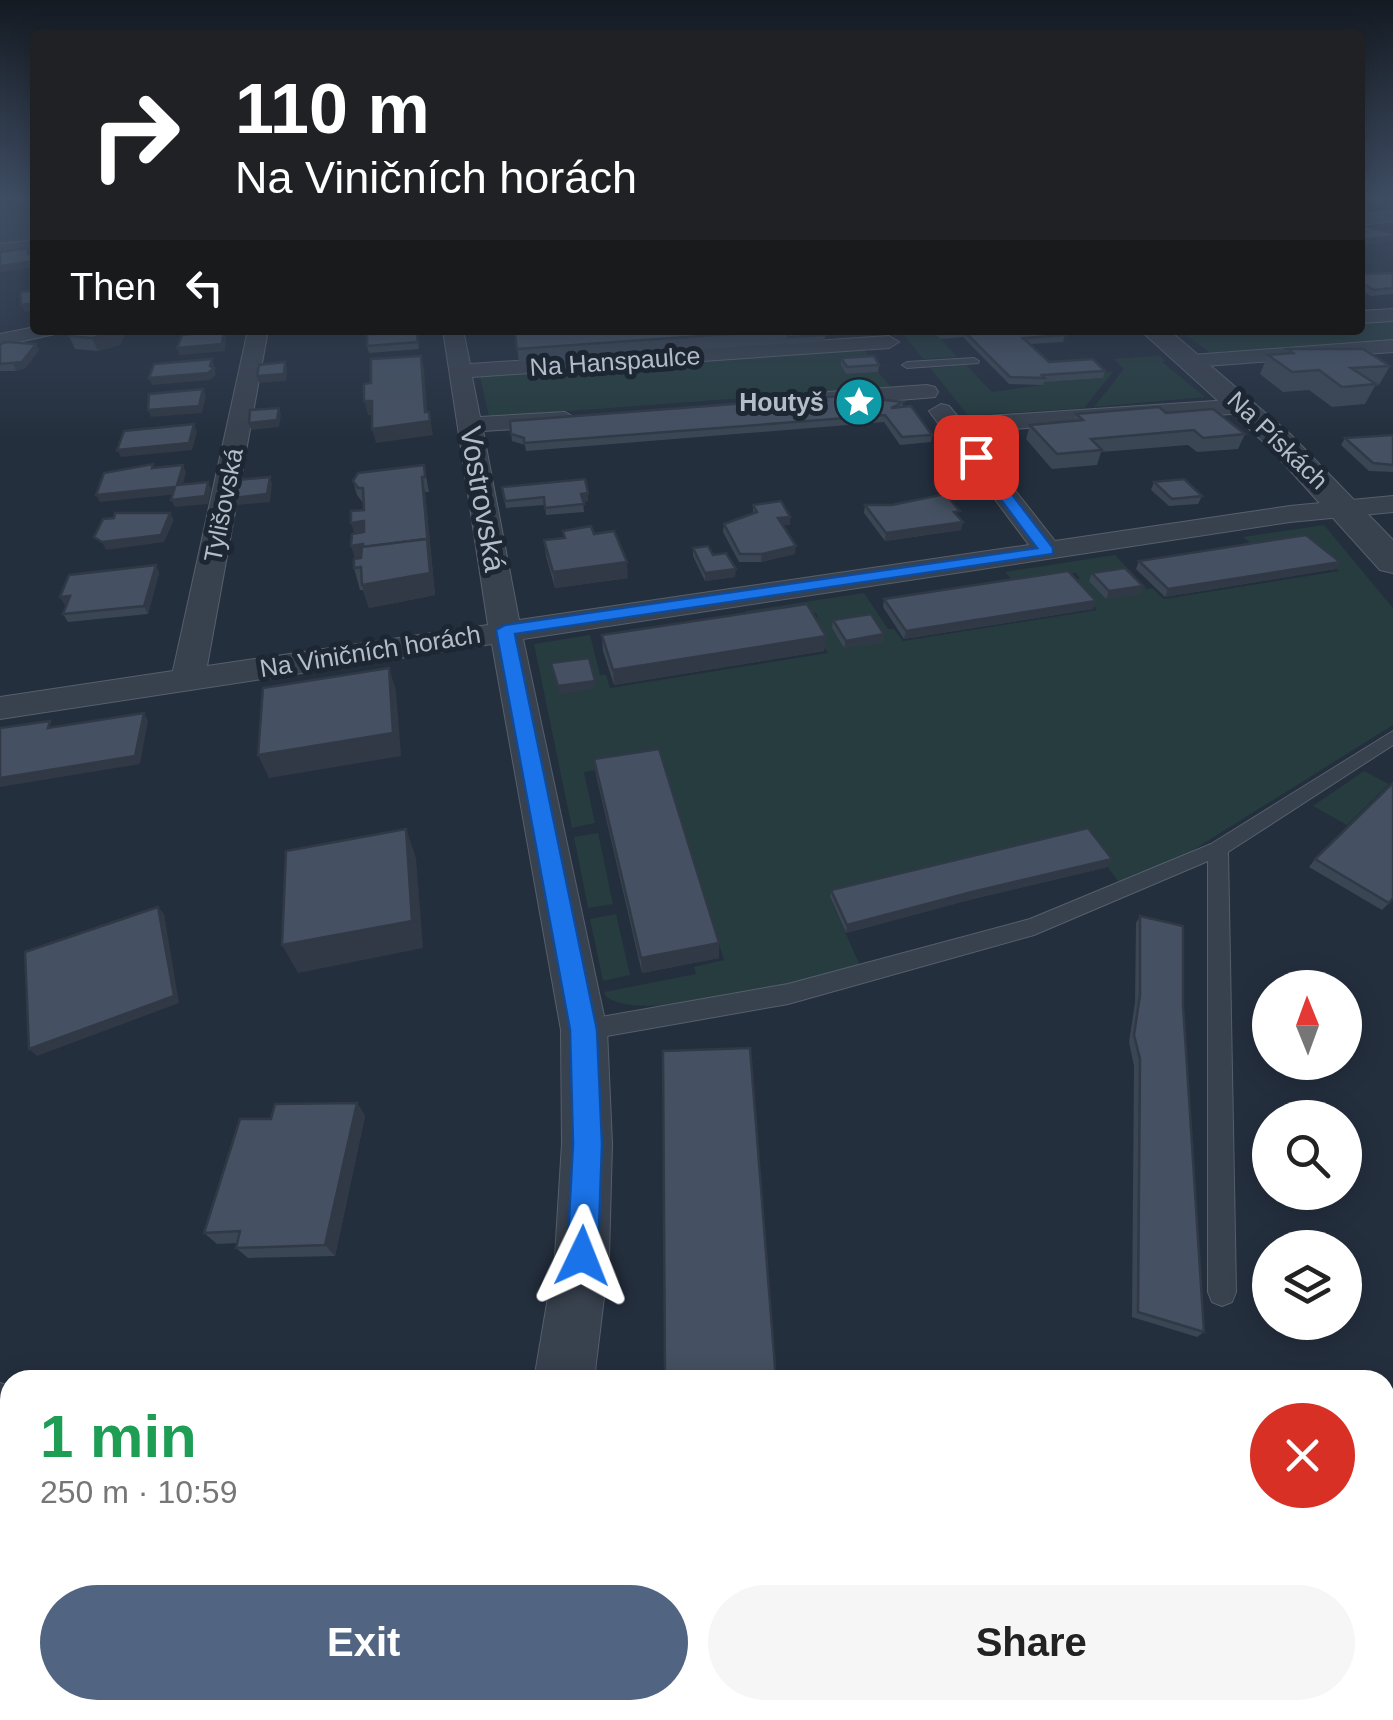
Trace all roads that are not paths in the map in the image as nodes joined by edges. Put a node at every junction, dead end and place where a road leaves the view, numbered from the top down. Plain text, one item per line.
1 (1393, 314) edge
2 (1365, 317) edge
3 (30, 334) edge
4 (257, 335) edge
5 (454, 335) edge
6 (1164, 335) edge
7 (885, 336) edge
8 (0, 340) edge
9 (1393, 346) edge
10 (974, 361) dead end
11 (1192, 361) junction
12 (906, 365) junction
13 (460, 372) junction
14 (928, 392) junction
15 (814, 400) edge
16 (1245, 406) junction
17 (581, 418) edge
18 (470, 425) junction
19 (952, 426) junction
20 (1393, 504) edge
21 (1348, 508) junction
22 (1048, 551) junction
23 (1393, 562) edge
24 (505, 630) junction
25 (188, 679) junction
26 (0, 708) edge
27 (1393, 738) edge
28 (1218, 849) junction
29 (584, 1030) junction
30 (1222, 1292) dead end
31 (565, 1370) edge

1 - 2 street
3 - 8 street
4 - 25 street, Tylišovská
5 - 13 street, Vostrovská
6 - 11 street, Na Pískách
7 - 12 street
7 - 13 street, Na Hanspaulce
9 - 11 street
10 - 12 lane
11 - 16 street, Na Pískách
12 - 14 street
13 - 18 street, Vostrovská
14 - 15 street
14 - 19 street
16 - 19 street
16 - 21 street, Na Pískách
17 - 18 street, Na Hanspaulce
18 - 24 street, Vostrovská
19 - 22 street
20 - 21 street, Na Viničních horách
21 - 22 street, Na Viničních horách
21 - 23 street, Na Pískách
22 - 24 street, Na Viničních horách
24 - 25 street, Na Viničních horách
24 - 29 street, Vostrovská
25 - 26 street, Na Viničních horách
27 - 28 lane
28 - 29 lane
28 - 30 lane
29 - 31 street, Vostrovská

